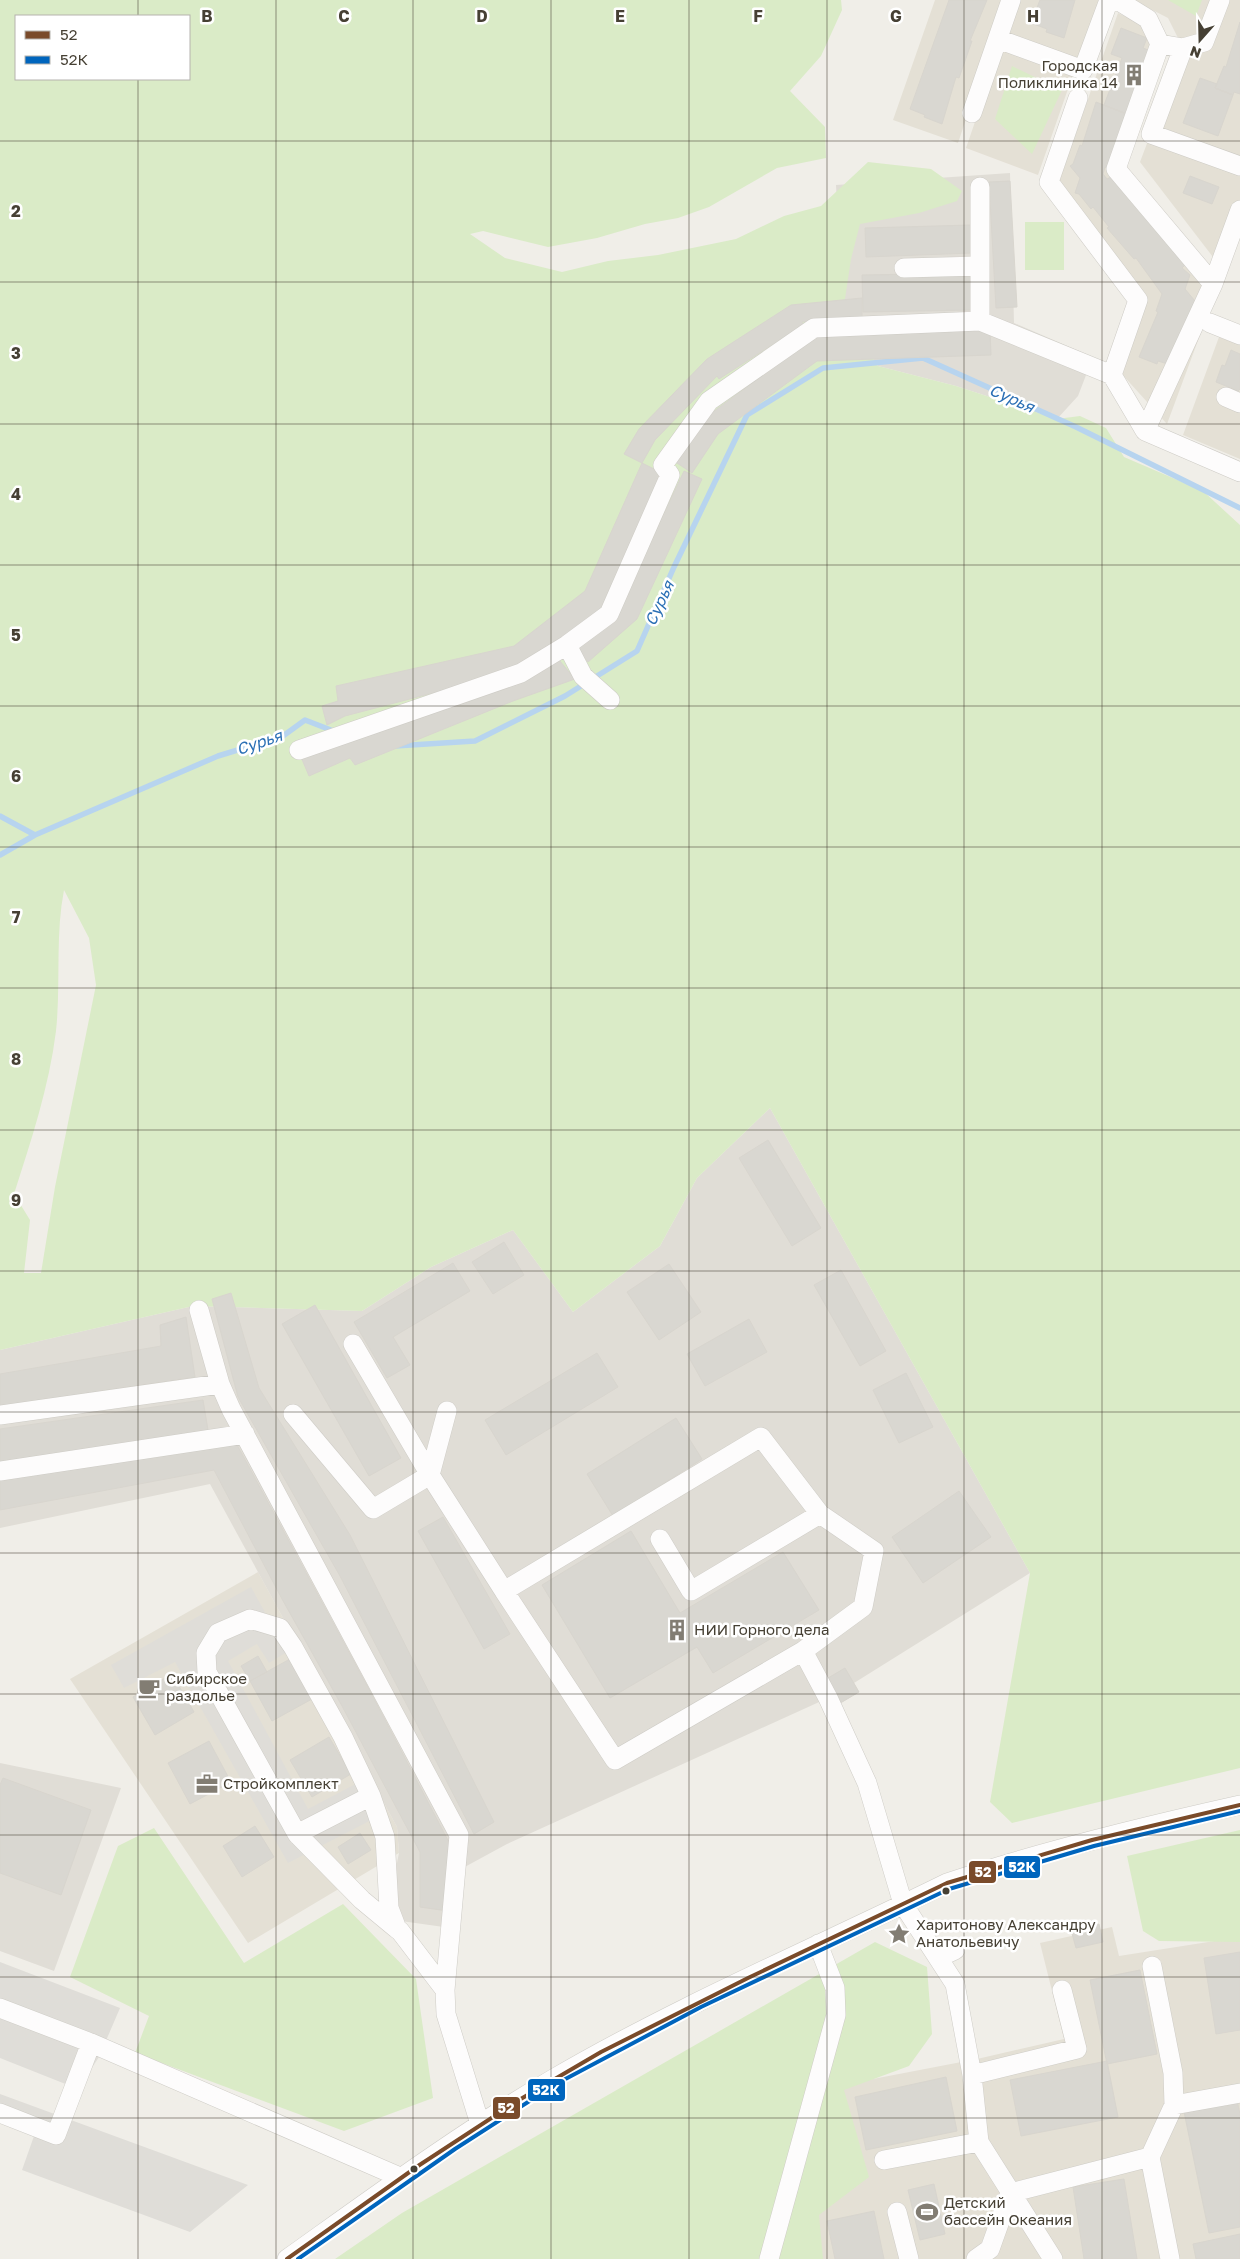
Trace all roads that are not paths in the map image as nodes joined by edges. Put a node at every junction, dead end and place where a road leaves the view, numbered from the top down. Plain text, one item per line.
1 (1011, 0) edge
2 (1109, 0) edge
3 (1117, 0) edge
4 (1220, 0) edge
5 (998, 39) junction
6 (1160, 44) junction
7 (1183, 48) junction
8 (1078, 98) dead end
9 (972, 113) dead end
10 (1240, 166) edge
11 (980, 187) dead end
12 (1240, 210) edge
13 (980, 266) junction
14 (904, 268) dead end
15 (1213, 284) junction
16 (980, 321) junction
17 (1210, 323) dead end
18 (1240, 335) edge
19 (1112, 375) junction
20 (1145, 432) junction
21 (1240, 472) edge
22 (567, 645) junction
23 (610, 700) dead end
24 (299, 750) dead end
25 (199, 1310) dead end
26 (353, 1344) dead end
27 (220, 1384) junction
28 (447, 1410) dead end
29 (293, 1414) dead end
30 (0, 1415) edge
31 (244, 1434) junction
32 (0, 1471) edge
33 (430, 1475) junction
34 (820, 1514) junction
35 (660, 1539) dead end
36 (504, 1591) junction
37 (803, 1651) junction
38 (371, 1796) junction
39 (1240, 1806) edge
40 (297, 1834) junction
41 (903, 1904) junction
42 (397, 1929) junction
43 (818, 1944) junction
44 (955, 1950) dead end
45 (938, 1958) junction
46 (1152, 1966) dead end
47 (445, 1990) junction
48 (1062, 1990) dead end
49 (2, 2014) edge
50 (91, 2043) junction
51 (972, 2075) junction
52 (1240, 2093) edge
53 (1174, 2105) junction
54 (0, 2113) edge
55 (480, 2124) junction
56 (979, 2142) junction
57 (1150, 2157) junction
58 (884, 2160) dead end
59 (402, 2178) junction
60 (1010, 2193) junction
61 (896, 2212) dead end
62 (287, 2259) edge
63 (768, 2259) edge
64 (909, 2259) edge
65 (976, 2259) edge
66 (1053, 2259) edge
67 (1170, 2259) edge

1 - 5 street
2 - 5 street
3 - 6 street
4 - 7 street
5 - 9 street
6 - 7 street
6 - 15 street
7 - 10 street
8 - 19 street
11 - 13 street
12 - 15 street
13 - 14 street
13 - 16 street
15 - 20 street
16 - 19 street
16 - 22 street
17 - 18 street
19 - 20 street
20 - 21 street
22 - 23 street
22 - 24 street
25 - 27 street
26 - 33 street
27 - 30 street
27 - 31 street
28 - 33 street
29 - 33 street
31 - 32 street
31 - 47 street
33 - 36 street
34 - 35 street
34 - 36 street
34 - 37 street
36 - 37 street
37 - 41 street
38 - 40 street
38 - 40 street
38 - 42 street
39 - 41 street
40 - 42 street
41 - 43 street
41 - 45 street
42 - 47 street
43 - 55 street
43 - 63 street
44 - 45 street
45 - 51 street
46 - 53 street
47 - 55 street
48 - 51 street
49 - 50 street
50 - 54 street
50 - 59 street
51 - 56 street
52 - 53 street
53 - 57 street
55 - 59 street
56 - 58 street
56 - 60 street
57 - 60 street
57 - 67 street
59 - 62 street
60 - 65 street
60 - 66 street
61 - 64 street

